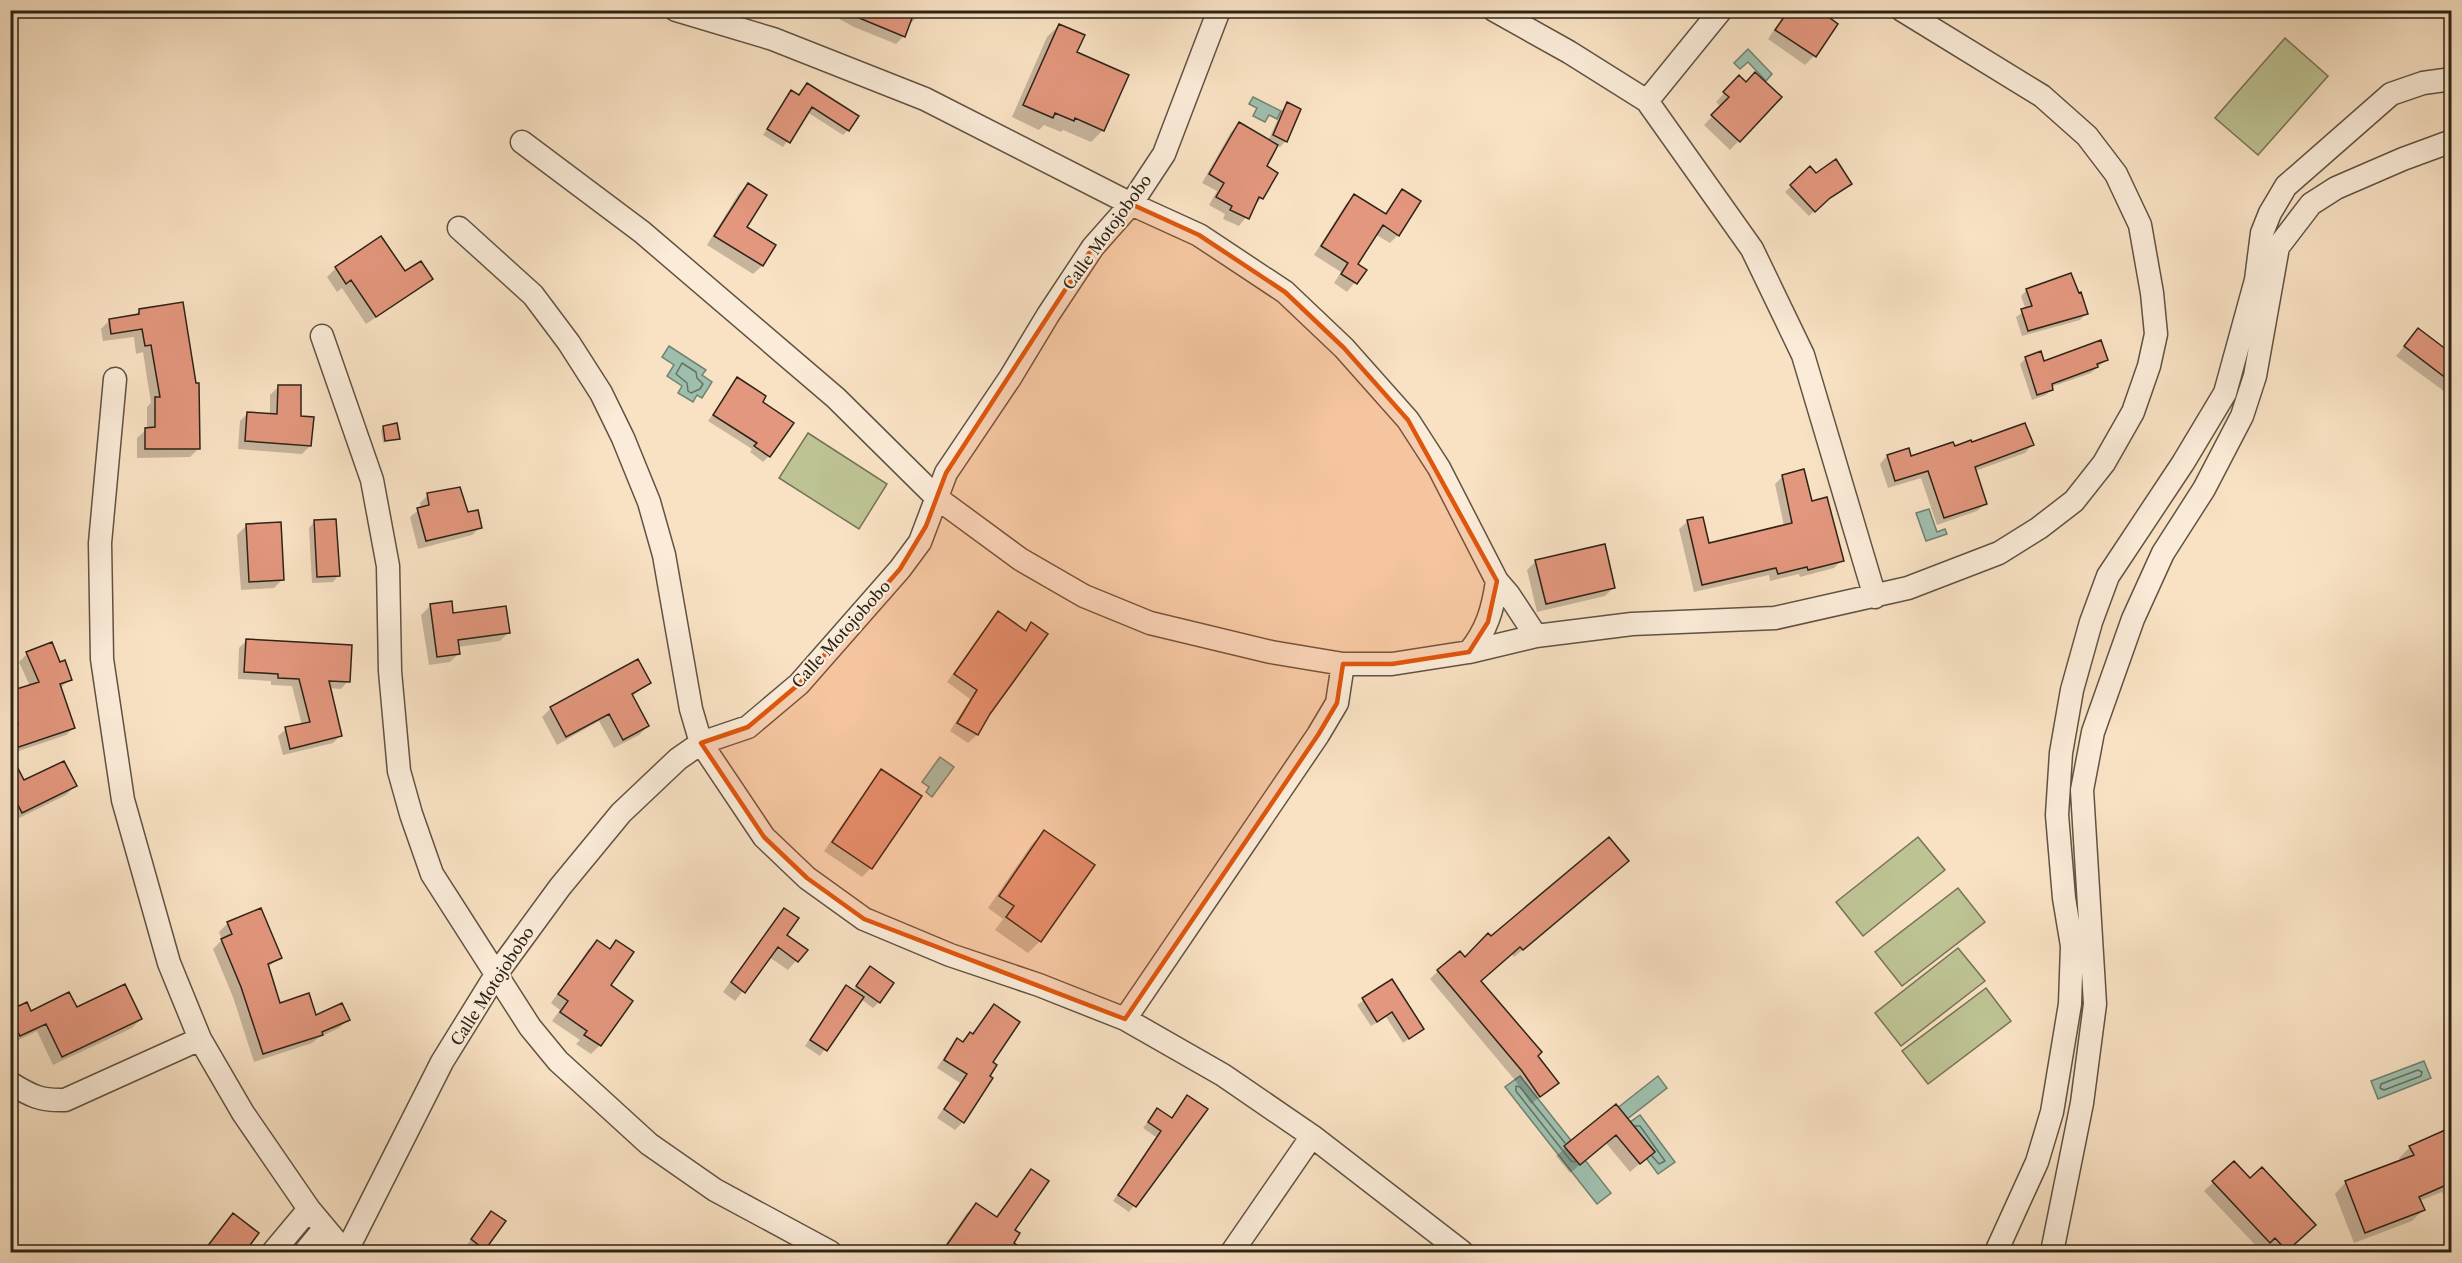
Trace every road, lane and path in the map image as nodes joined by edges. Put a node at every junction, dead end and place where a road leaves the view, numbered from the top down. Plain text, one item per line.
1 (676, 10) edge
2 (1219, 10) edge
3 (1494, 10) edge
4 (1720, 10) edge
5 (1902, 10) edge
6 (2451, 79) edge
7 (1647, 101) junction
8 (2451, 141) edge
9 (522, 142) dead end
10 (1131, 204) junction
11 (459, 228) dead end
12 (322, 336) dead end
13 (115, 379) dead end
14 (937, 498) junction
15 (1497, 581) junction
16 (1875, 597) junction
17 (1536, 636) junction
18 (1469, 652) junction
19 (1343, 664) junction
20 (701, 744) junction
21 (497, 973) junction
22 (1125, 1019) junction
23 (200, 1039) junction
24 (10, 1083) edge
25 (1312, 1136) junction
26 (309, 1209) junction
27 (324, 1229) junction
28 (273, 1252) edge
29 (305, 1252) edge
30 (345, 1252) edge
31 (830, 1252) edge
32 (1232, 1252) edge
33 (1462, 1252) edge
34 (1996, 1252) edge
35 (2052, 1252) edge

1 - 10 street
2 - 10 street, Calle Motojobobo
3 - 7 street
4 - 7 street
5 - 16 street
6 - 34 street
7 - 16 street
8 - 35 street
9 - 14 street
10 - 14 street, Calle Motojobobo
10 - 15 street
11 - 20 street
12 - 21 street
13 - 23 street
14 - 19 street
14 - 20 street, Calle Motojobobo
15 - 17 street
15 - 18 street
16 - 17 street
17 - 18 street
18 - 19 street
19 - 22 street
20 - 21 street, Calle Motojobobo
20 - 22 street
21 - 30 street, Calle Motojobobo
21 - 31 street
22 - 25 street
23 - 24 street
23 - 26 street
25 - 32 street
25 - 33 street
26 - 27 street
26 - 28 street
27 - 29 street
27 - 30 street

